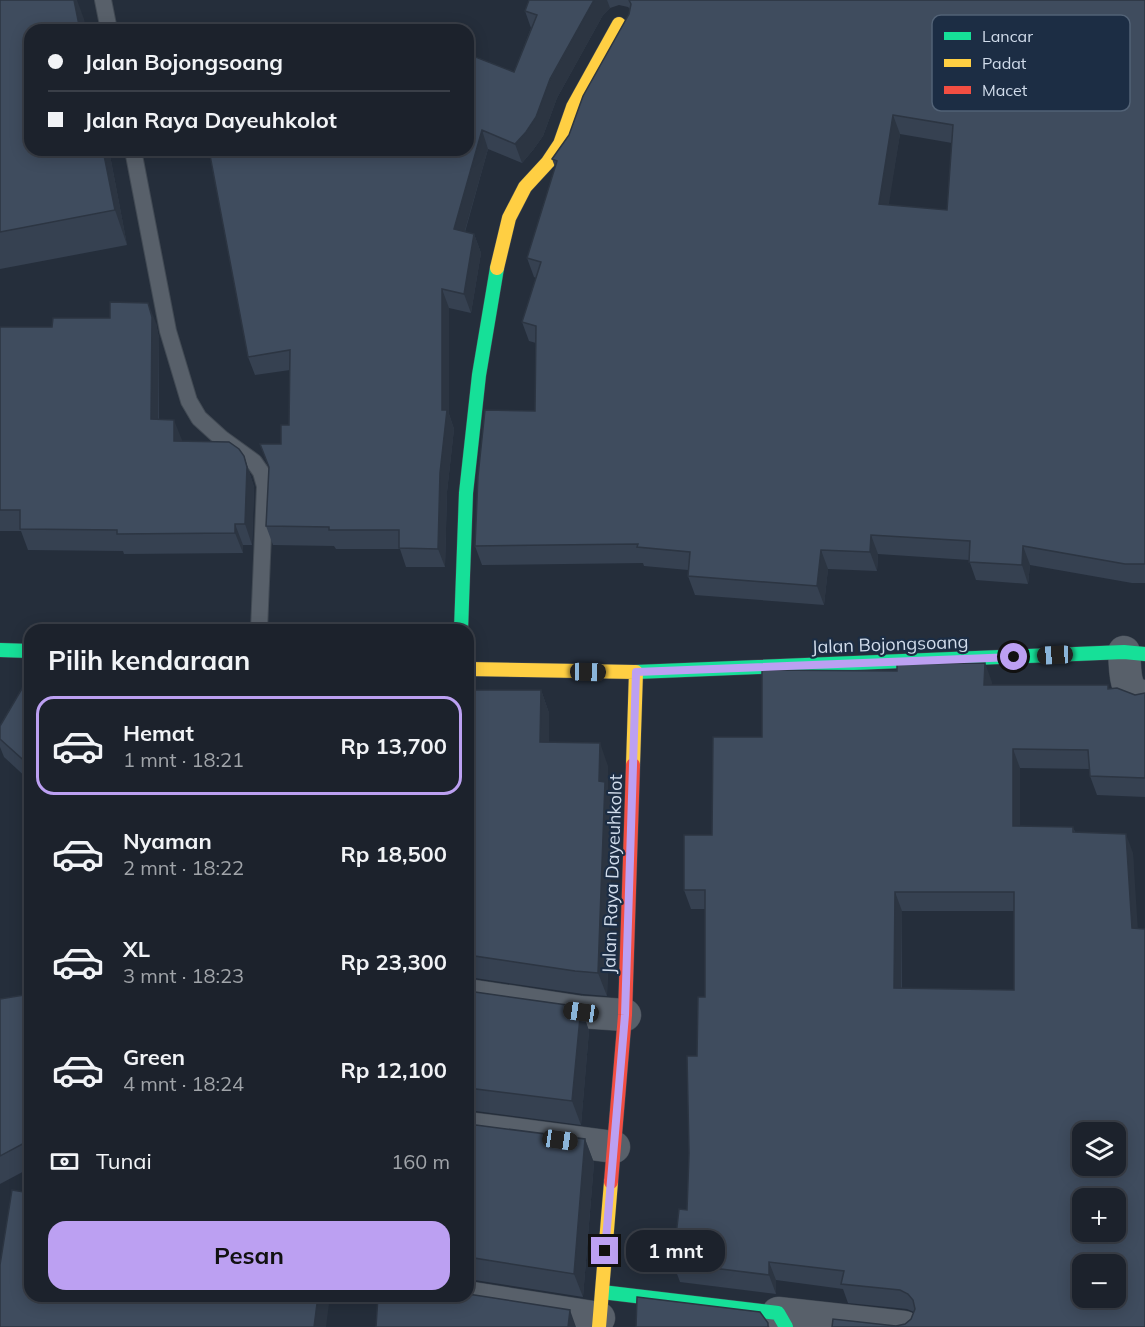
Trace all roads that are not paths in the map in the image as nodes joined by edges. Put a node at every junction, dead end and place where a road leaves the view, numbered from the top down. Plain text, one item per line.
1 (103, 0) edge
2 (108, 24) edge
3 (619, 24) dead end
4 (134, 156) edge
5 (259, 624) edge
6 (461, 624) edge
7 (0, 650) edge
8 (24, 651) edge
9 (1135, 653) edge
10 (474, 669) edge
11 (636, 672) junction
12 (1145, 696) edge
13 (474, 996) edge
14 (625, 1015) junction
15 (474, 1129) edge
16 (614, 1147) junction
17 (474, 1298) edge
18 (600, 1312) edge
19 (782, 1320) edge
20 (904, 1327) edge

1 - 2 lane
3 - 6 main road
4 - 5 lane
7 - 8 main road
9 - 11 main road, Jalan Bojongsoang
9 - 12 street
10 - 11 main road, Jalan Bojongsoang
11 - 14 main road, Jalan Raya Dayeuhkolot
13 - 14 street
14 - 16 main road, Jalan Raya Dayeuhkolot
15 - 16 street
16 - 18 main road, Jalan Raya Dayeuhkolot
17 - 18 street
18 - 19 main road
19 - 20 street

